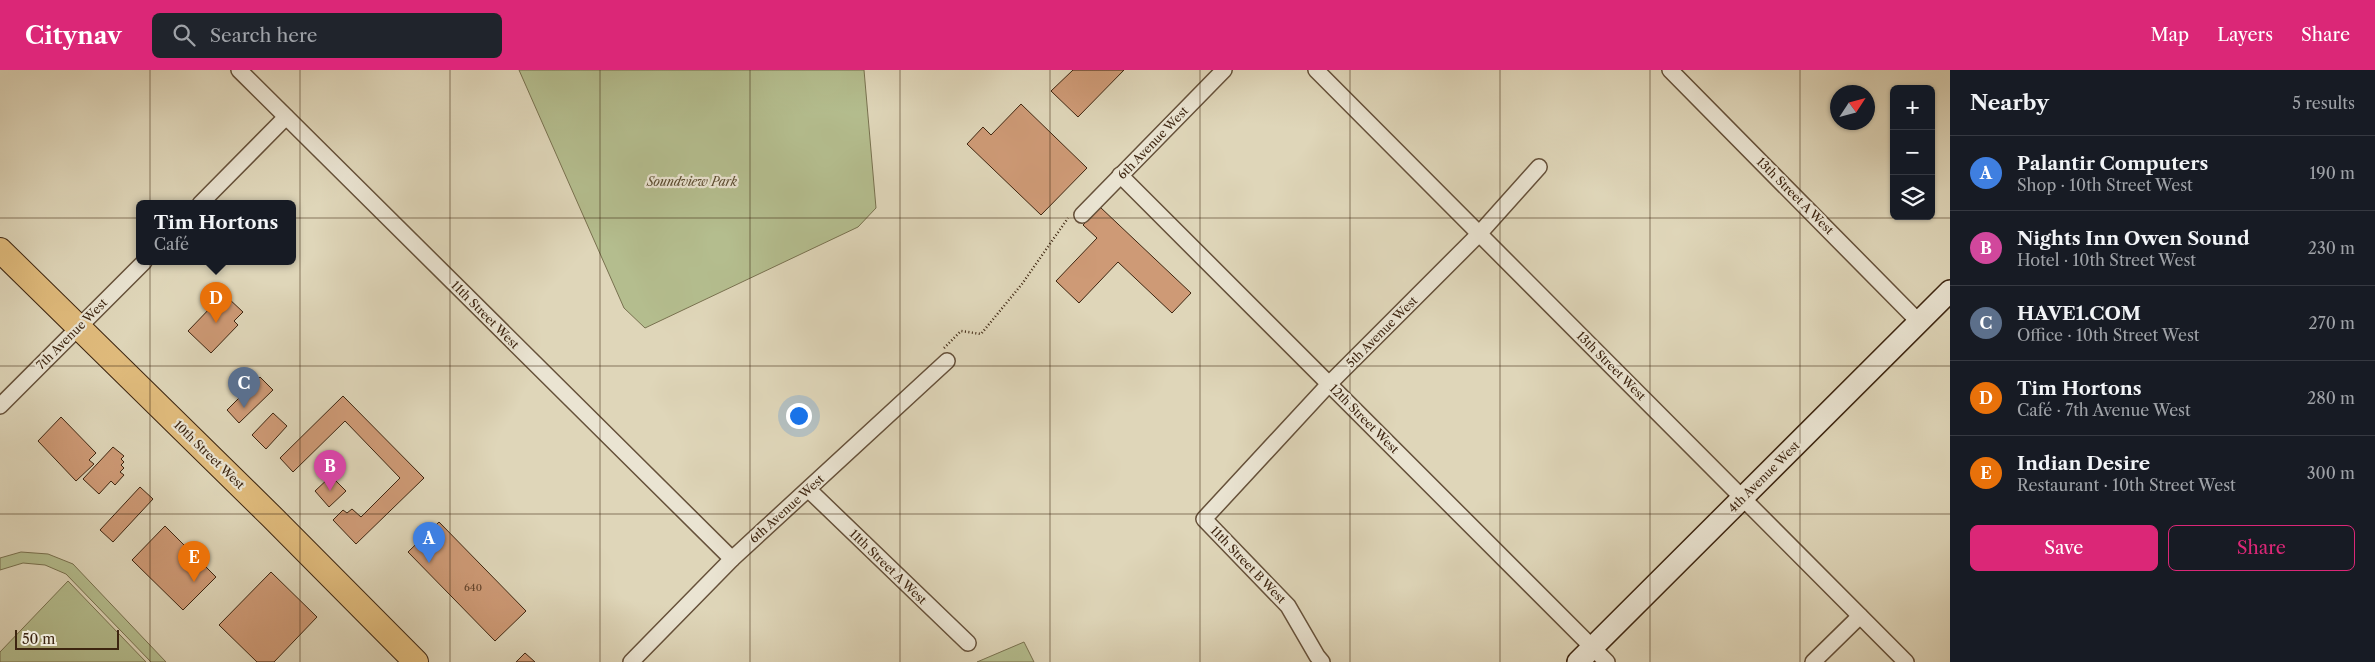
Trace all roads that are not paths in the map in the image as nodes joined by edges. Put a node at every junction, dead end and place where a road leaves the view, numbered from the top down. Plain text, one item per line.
1 (240, 70) edge
2 (1224, 70) edge
3 (1316, 70) edge
4 (1670, 70) edge
5 (286, 117) junction
6 (1539, 167) dead end
7 (1120, 176) junction
8 (204, 200) edge
9 (1082, 215) road end
10 (1479, 234) junction
11 (0, 250) edge
12 (141, 265) edge
13 (1950, 291) edge
14 (1919, 322) junction
15 (78, 328) junction
16 (947, 361) road end
17 (1329, 384) junction
18 (0, 406) edge
19 (809, 490) junction
20 (1742, 498) junction
21 (1204, 519) joint
22 (732, 559) junction
23 (1860, 616) junction
24 (968, 643) dead end
25 (1593, 657) edge
26 (416, 662) edge
27 (631, 662) edge
28 (1322, 662) edge
29 (1812, 662) edge
30 (1906, 662) edge

1 - 5 street, 11th Street West
2 - 7 street, 6th Avenue West
3 - 10 street, 13th Street West
4 - 14 street, 13th Street A West
5 - 8 street
5 - 22 street, 11th Street West
6 - 10 street, 5th Avenue West
7 - 9 street, 6th Avenue West
7 - 17 street, 12th Street West
10 - 17 street, 5th Avenue West
10 - 20 street, 13th Street West
11 - 15 main road, 10th Street West
12 - 15 street, 7th Avenue West
13 - 14 street, 4th Avenue West
14 - 20 street, 4th Avenue West
15 - 18 street, 7th Avenue West
15 - 26 main road, 10th Street West
16 - 19 street, 6th Avenue West
17 - 21 street, 5th Avenue West
17 - 25 street, 12th Street West
19 - 22 street, 6th Avenue West
19 - 24 street, 11th Street A West
20 - 23 street, 13th Street West
20 - 25 street, 4th Avenue West
21 - 28 street, 11th Street B West
22 - 27 street, 6th Avenue West
23 - 29 street
23 - 30 street, 13th Street West

